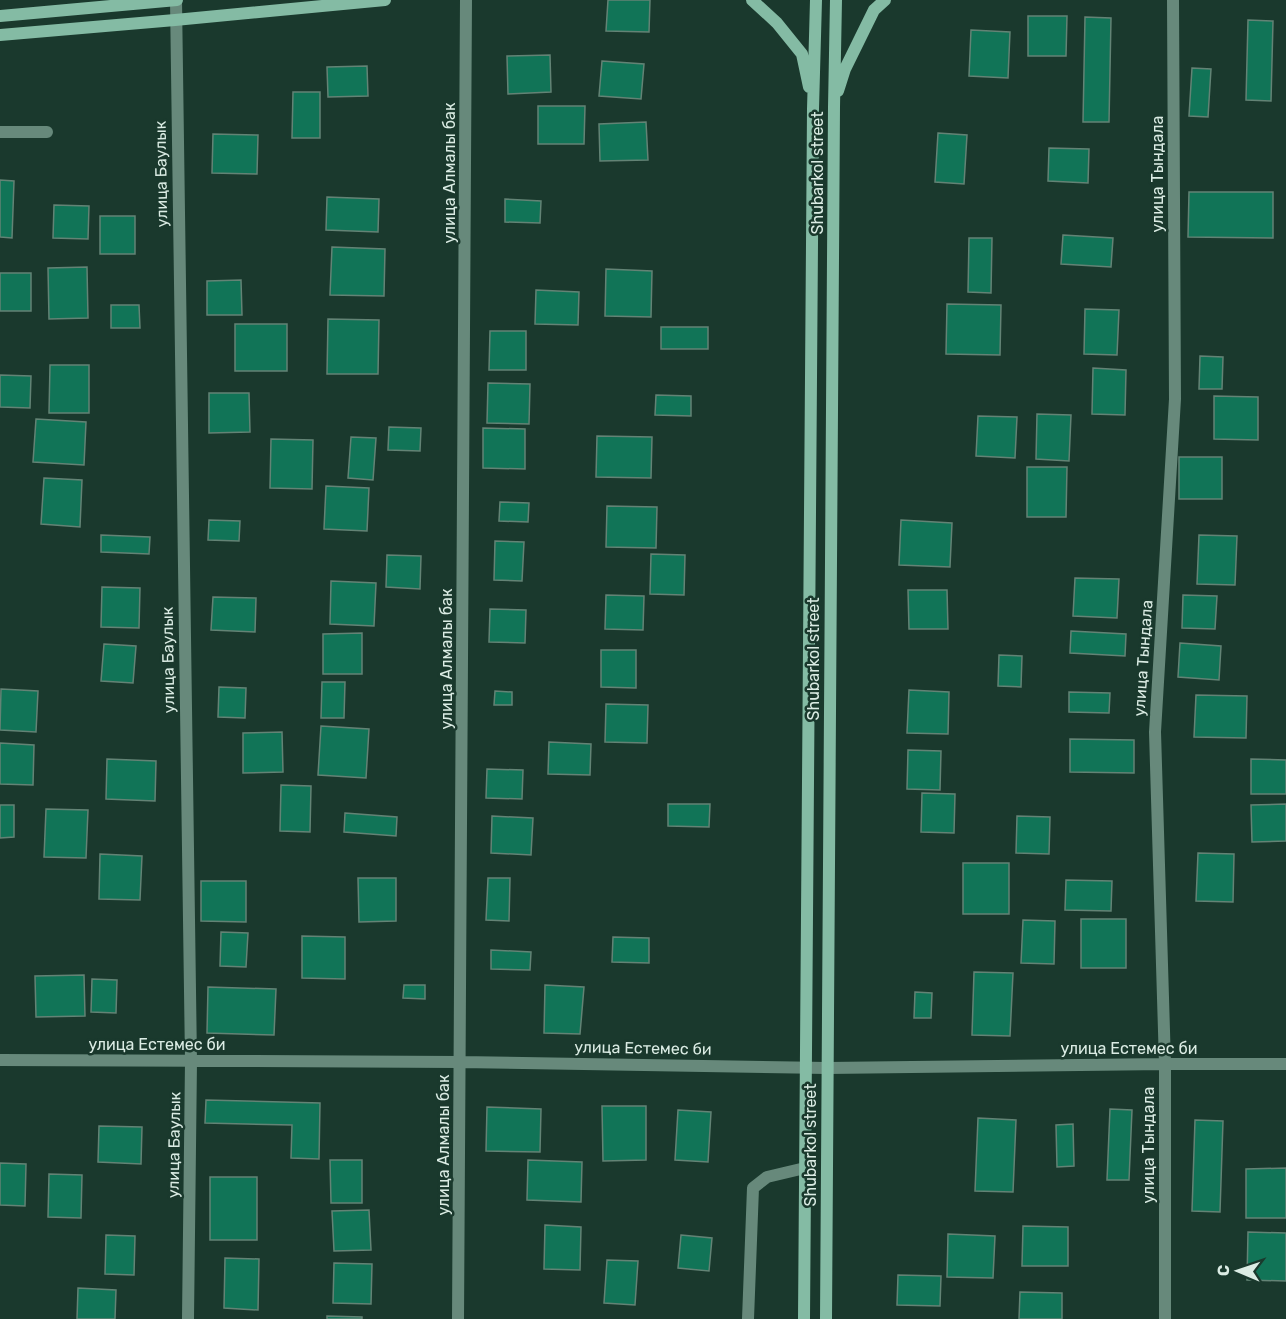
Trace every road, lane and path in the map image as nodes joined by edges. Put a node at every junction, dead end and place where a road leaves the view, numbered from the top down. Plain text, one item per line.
1 (176, 0) edge
2 (385, 0) edge
3 (466, 0) edge
4 (752, 0) edge
5 (816, 0) edge
6 (836, 0) edge
7 (885, 0) edge
8 (1173, 0) edge
9 (0, 16) edge
10 (175, 20) junction
11 (0, 34) edge
12 (834, 107) junction
13 (813, 110) junction
14 (0, 132) edge
15 (47, 132) dead end
16 (0, 1060) edge
17 (191, 1061) junction
18 (460, 1062) junction
19 (1165, 1064) junction
20 (1286, 1064) edge
21 (805, 1067) junction
22 (827, 1068) junction
23 (805, 1167) junction
24 (188, 1319) edge
25 (458, 1319) edge
26 (748, 1319) edge
27 (804, 1319) edge
28 (826, 1319) edge
29 (1165, 1319) edge

1 - 9 street
1 - 10 street, улица Баулык
2 - 10 street
3 - 18 street, улица Алмалы бак
4 - 13 street
5 - 13 street, Shubarkol street
6 - 12 street, Shubarkol street
7 - 12 street
8 - 19 street, улица Тындала
10 - 11 street
10 - 17 street, улица Баулык
12 - 22 street, Shubarkol street
13 - 21 street, Shubarkol street
14 - 15 street
16 - 17 street, улица Естемес би
17 - 18 street, улица Естемес би
17 - 24 street, улица Баулык
18 - 21 street, улица Естемес би
18 - 25 street, улица Алмалы бак
19 - 20 street, улица Естемес би
19 - 22 street, улица Естемес би
19 - 29 street, улица Тындала
21 - 22 street, улица Естемес би
21 - 23 street, Shubarkol street
22 - 28 street, Shubarkol street
23 - 26 street, Shubarkol street
23 - 27 street, Shubarkol street

